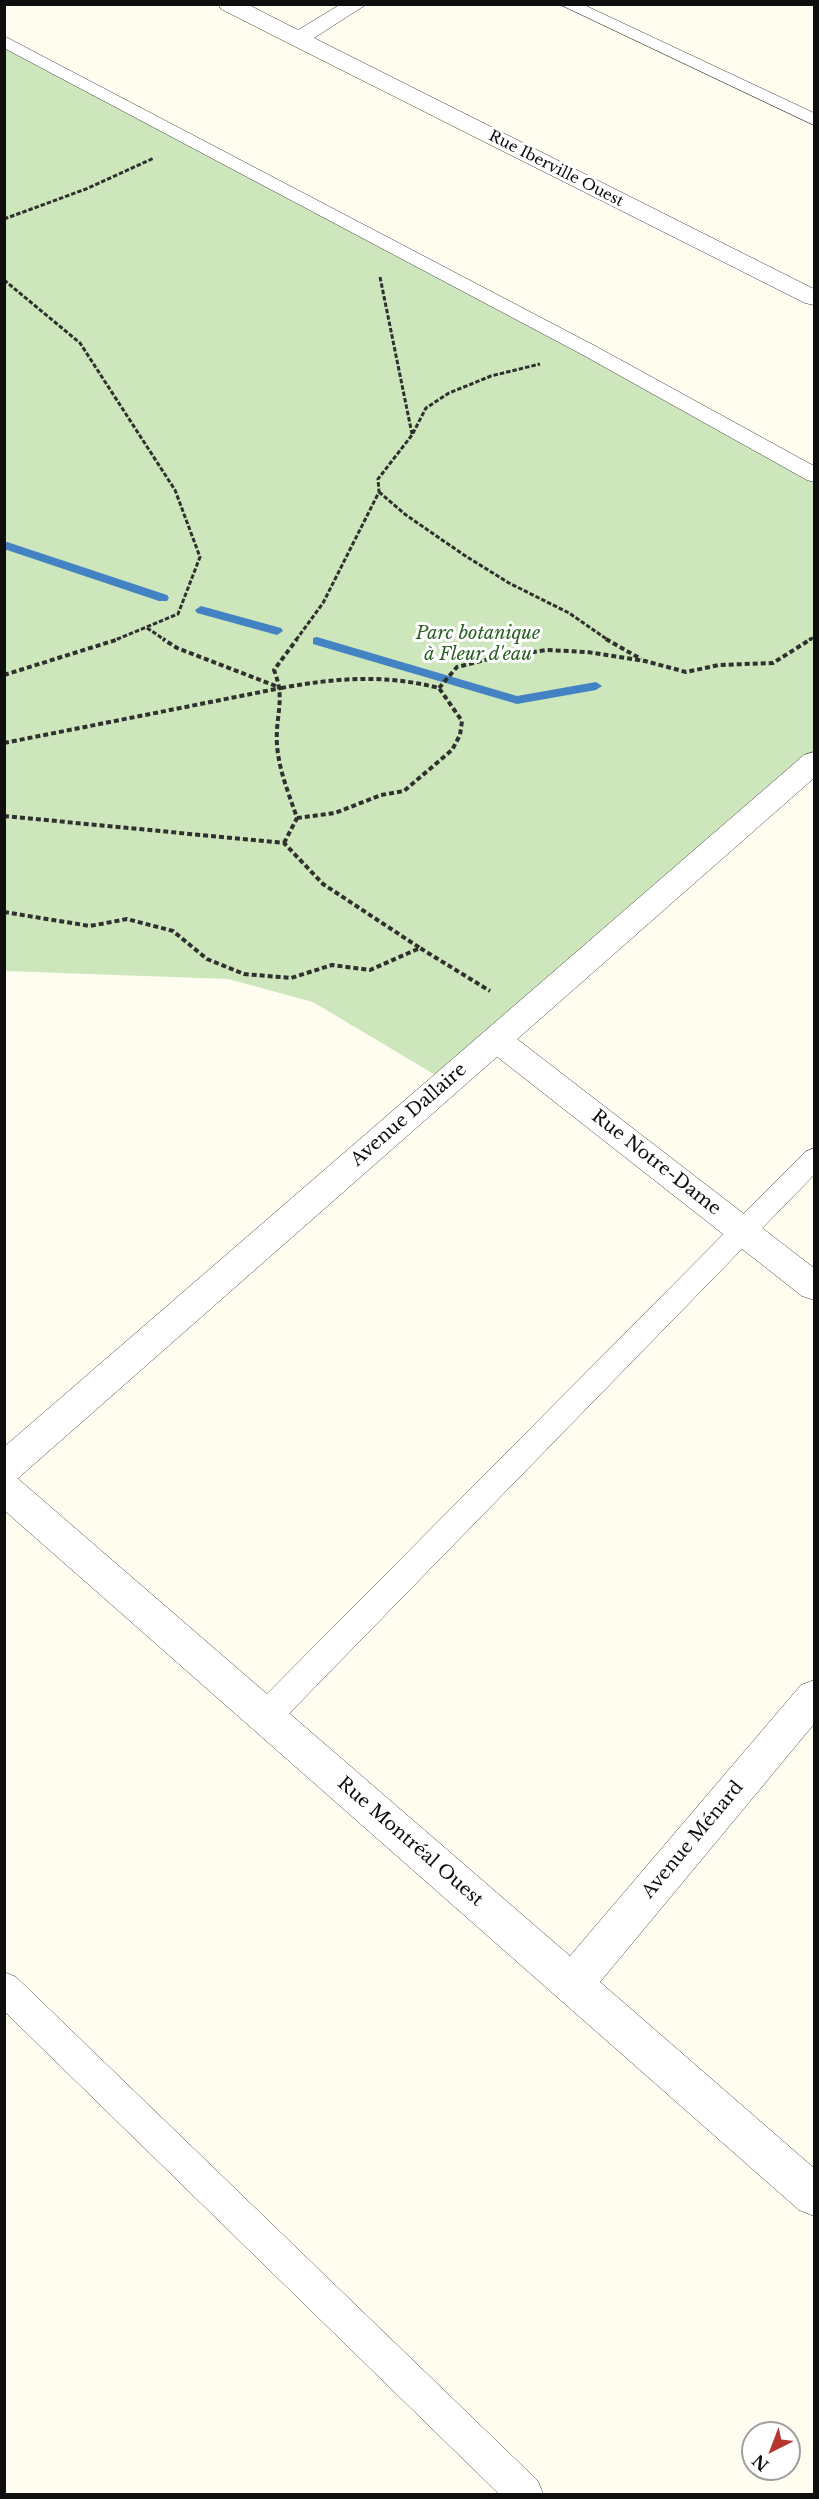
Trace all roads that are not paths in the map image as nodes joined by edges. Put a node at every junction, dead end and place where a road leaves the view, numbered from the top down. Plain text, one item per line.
1 (229, 4) edge
2 (357, 4) edge
3 (567, 4) edge
4 (298, 39) junction
5 (4, 40) edge
6 (814, 120) edge
7 (814, 298) edge
8 (814, 476) edge
9 (814, 762) edge
10 (497, 1040) junction
11 (814, 1159) edge
12 (743, 1231) junction
13 (814, 1286) edge
14 (4, 1469) edge
15 (4, 1488) edge
16 (814, 1696) edge
17 (266, 1716) junction
18 (572, 1984) junction
19 (4, 1988) edge
20 (814, 2195) edge
21 (525, 2494) edge

1 - 4 street, Rue Iberville Ouest
2 - 4 street
3 - 6 lane
4 - 7 street, Rue Iberville Ouest
5 - 8 lane
9 - 10 street, Avenue Dallaire
10 - 12 street, Rue Notre-Dame
10 - 14 street, Avenue Dallaire
11 - 12 lane
12 - 13 street, Rue Notre-Dame
12 - 17 lane
15 - 17 street, Rue Montréal Ouest
16 - 18 street, Avenue Ménard
17 - 18 street, Rue Montréal Ouest
18 - 20 street, Rue Montréal Ouest
19 - 21 lane

